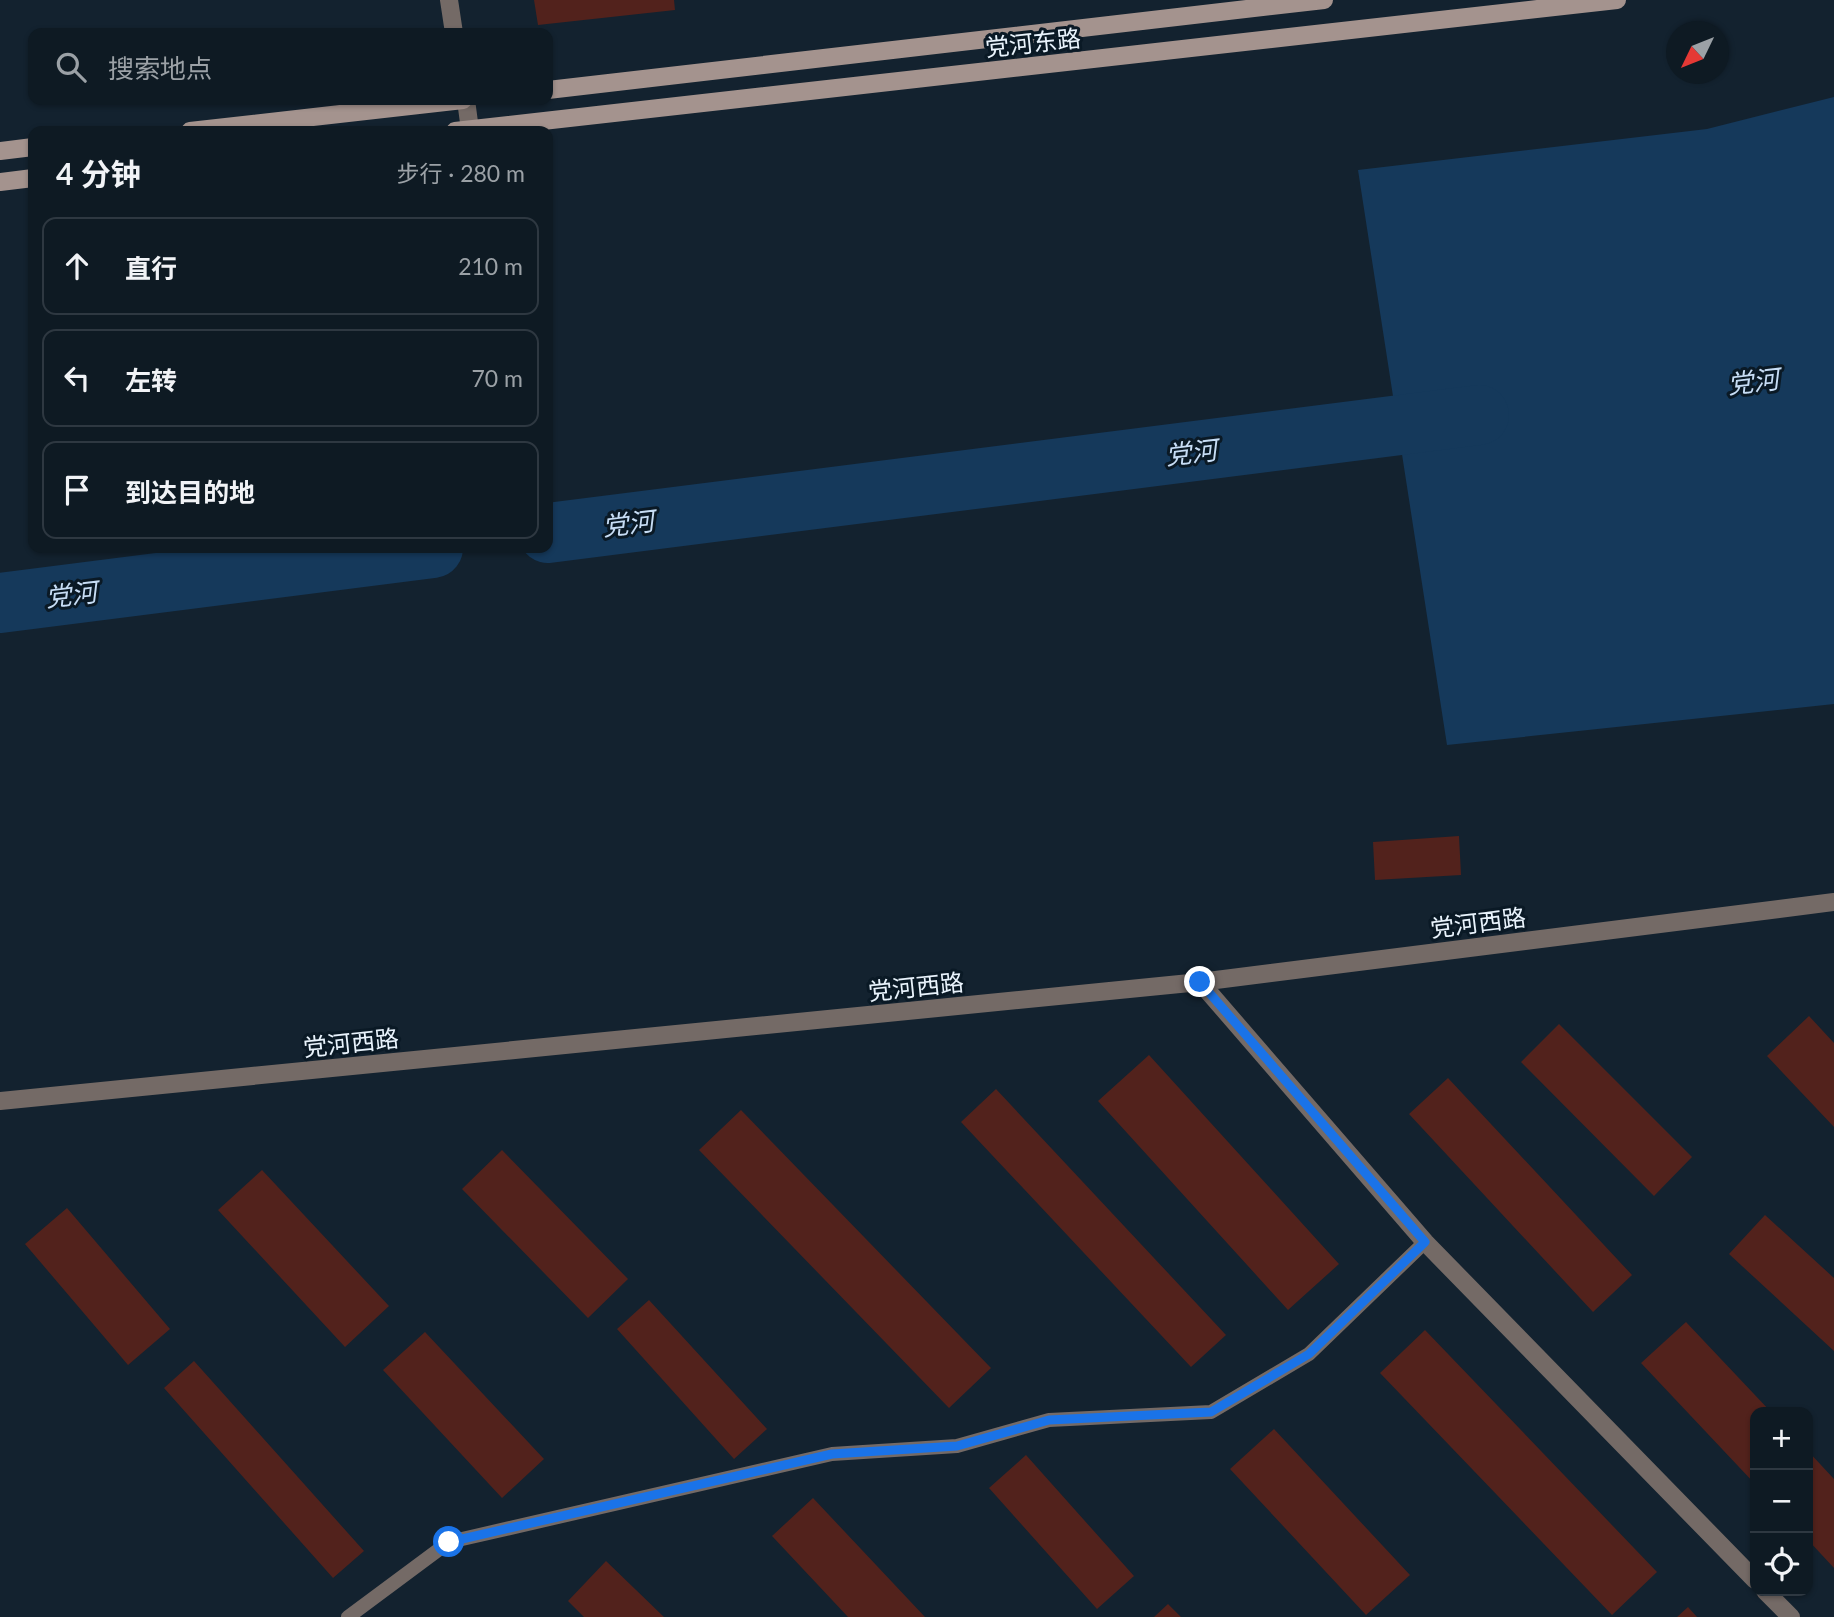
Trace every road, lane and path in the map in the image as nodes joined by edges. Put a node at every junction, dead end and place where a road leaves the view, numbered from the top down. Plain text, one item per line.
1 (449, 0) edge
2 (1324, 0) edge
3 (1617, 0) edge
4 (453, 28) edge
5 (553, 89) edge
6 (421, 105) edge
7 (464, 105) edge
8 (234, 126) edge
9 (462, 126) edge
10 (498, 126) edge
11 (28, 148) edge
12 (0, 151) edge
13 (28, 179) edge
14 (0, 182) edge
15 (1834, 902) edge
16 (1200, 982) junction
17 (0, 1101) edge
18 (1425, 1242) junction
19 (1750, 1575) edge
20 (1770, 1596) edge
21 (348, 1617) edge
22 (1791, 1617) edge

1 - 4 street
2 - 5 main road
3 - 10 main road, 党河东路
6 - 8 main road
7 - 9 street
11 - 12 main road
13 - 14 main road
15 - 16 street, 党河西路
16 - 17 street, 党河西路
16 - 18 street
18 - 19 street
18 - 21 lane
20 - 22 street

